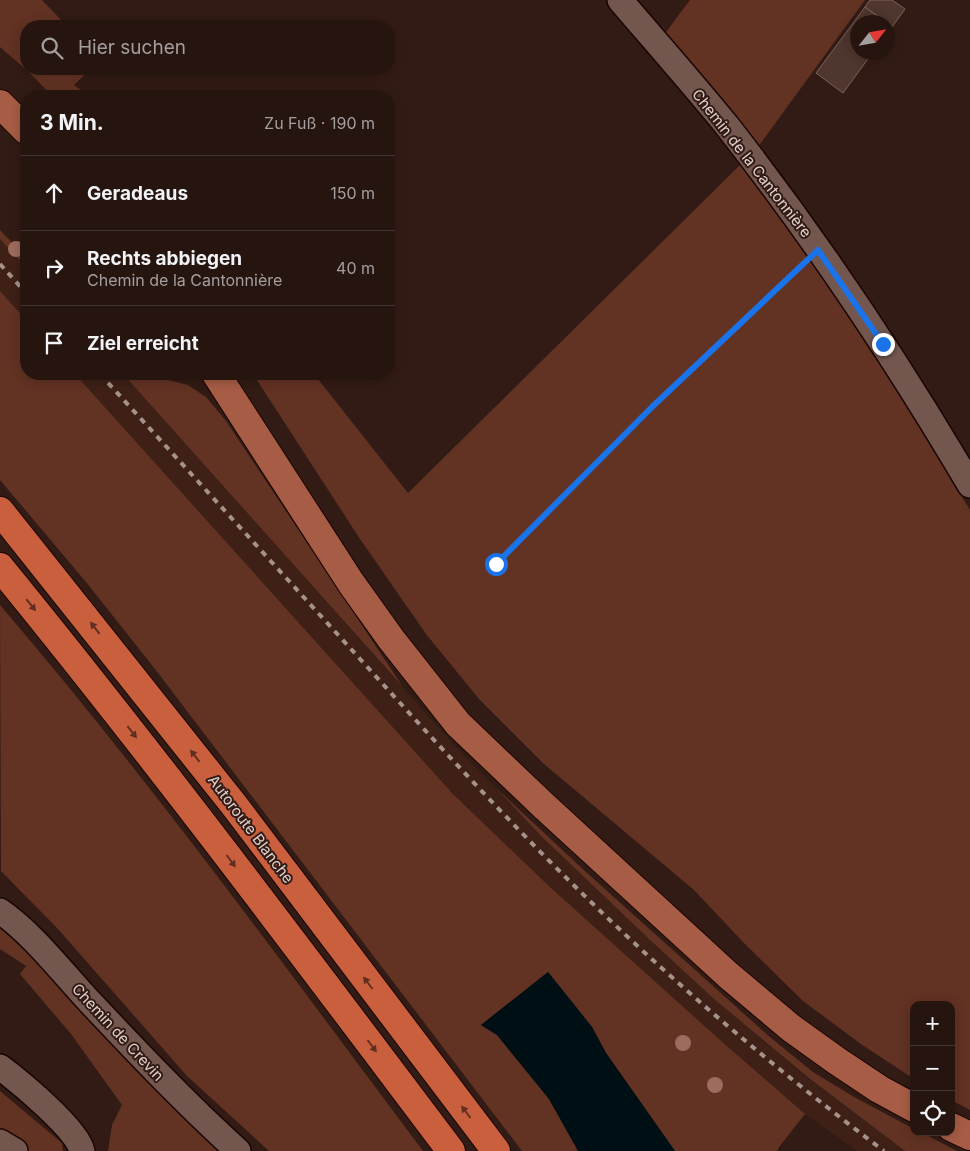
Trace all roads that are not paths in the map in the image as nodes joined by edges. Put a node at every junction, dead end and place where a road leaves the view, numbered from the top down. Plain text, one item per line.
1 (620, 0) edge
2 (0, 104) edge
3 (20, 124) edge
4 (220, 380) edge
5 (970, 485) edge
6 (0, 511) edge
7 (0, 567) edge
8 (0, 911) edge
9 (0, 1067) edge
10 (910, 1106) edge
11 (955, 1129) edge
12 (970, 1136) edge
13 (0, 1142) edge
14 (15, 1151) edge
15 (82, 1151) edge
16 (238, 1151) edge
17 (451, 1151) edge
18 (496, 1151) edge

1 - 5 street, Chemin de la Cantonnière
2 - 3 main road
4 - 10 main road
18 -> 6 highway, Autoroute Blanche
7 -> 17 highway
8 - 16 street, Chemin de Crevin
9 - 15 street
11 - 12 main road
13 - 14 street

